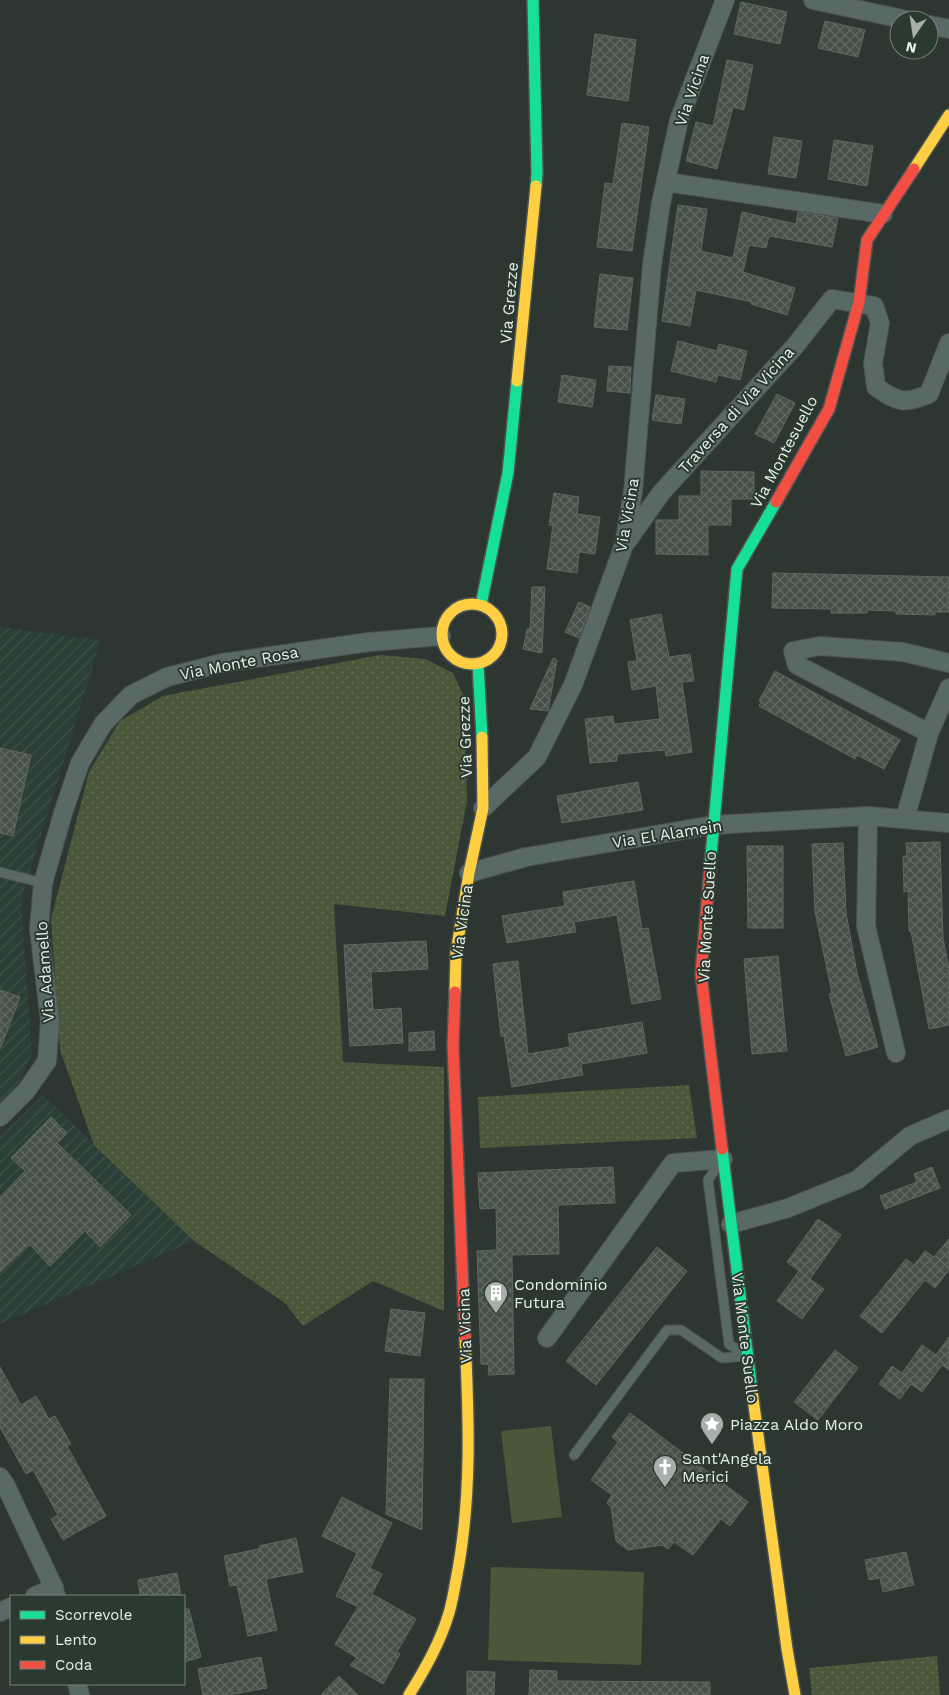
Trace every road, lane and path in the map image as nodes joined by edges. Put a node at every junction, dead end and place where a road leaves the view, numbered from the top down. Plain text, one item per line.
1 (533, 0) edge
2 (725, 0) edge
3 (813, 0) edge
4 (889, 16) edge
5 (949, 115) edge
6 (666, 182) junction
7 (883, 214) junction
8 (858, 302) junction
9 (949, 343) edge
10 (624, 545) junction
11 (481, 605) junction
12 (441, 636) junction
13 (949, 662) edge
14 (478, 664) junction
15 (949, 688) edge
16 (930, 733) junction
17 (483, 808) junction
18 (868, 816) junction
19 (905, 819) junction
20 (949, 823) edge
21 (713, 825) junction
22 (0, 872) edge
23 (468, 873) junction
24 (43, 884) junction
25 (896, 1053) dead end
26 (0, 1117) edge
27 (949, 1119) edge
28 (723, 1158) junction
29 (731, 1224) junction
30 (547, 1338) dead end
31 (746, 1356) junction
32 (574, 1455) dead end
33 (0, 1477) edge
34 (55, 1592) edge
35 (40, 1595) edge
36 (409, 1695) edge
37 (795, 1695) edge

1 - 11 street, Via Grezze
2 - 6 street, Via Vicina
3 - 4 street
5 - 7 street, Via Montesuello
6 - 7 street
6 - 10 street, Via Vicina
7 - 8 street, Via Montesuello
8 - 9 street
8 - 10 street, Traversa di Via Vicina
8 - 21 street, Via Montesuello
10 - 17 street, Via Vicina
11 - 12 street
11 - 14 street
12 - 14 street
12 - 24 street, Via Monte Rosa
13 - 16 street
14 - 17 street, Via Grezze
15 - 16 street
16 - 19 street
17 - 23 street, Via Vicina
18 - 19 street, Via El Alamein
18 - 21 street, Via El Alamein
18 - 25 street
19 - 20 street, Via El Alamein
21 - 23 street, Via El Alamein
21 - 28 street, Via Monte Suello
22 - 24 lane
23 - 36 street, Via Vicina
24 - 26 street, Via Adamello
27 - 29 street
28 - 29 street, Via Monte Suello
28 - 30 street
28 - 31 lane
29 - 31 street, Via Monte Suello
31 - 32 lane
31 - 37 street, Via Monte Suello
33 - 34 street
34 - 35 street

